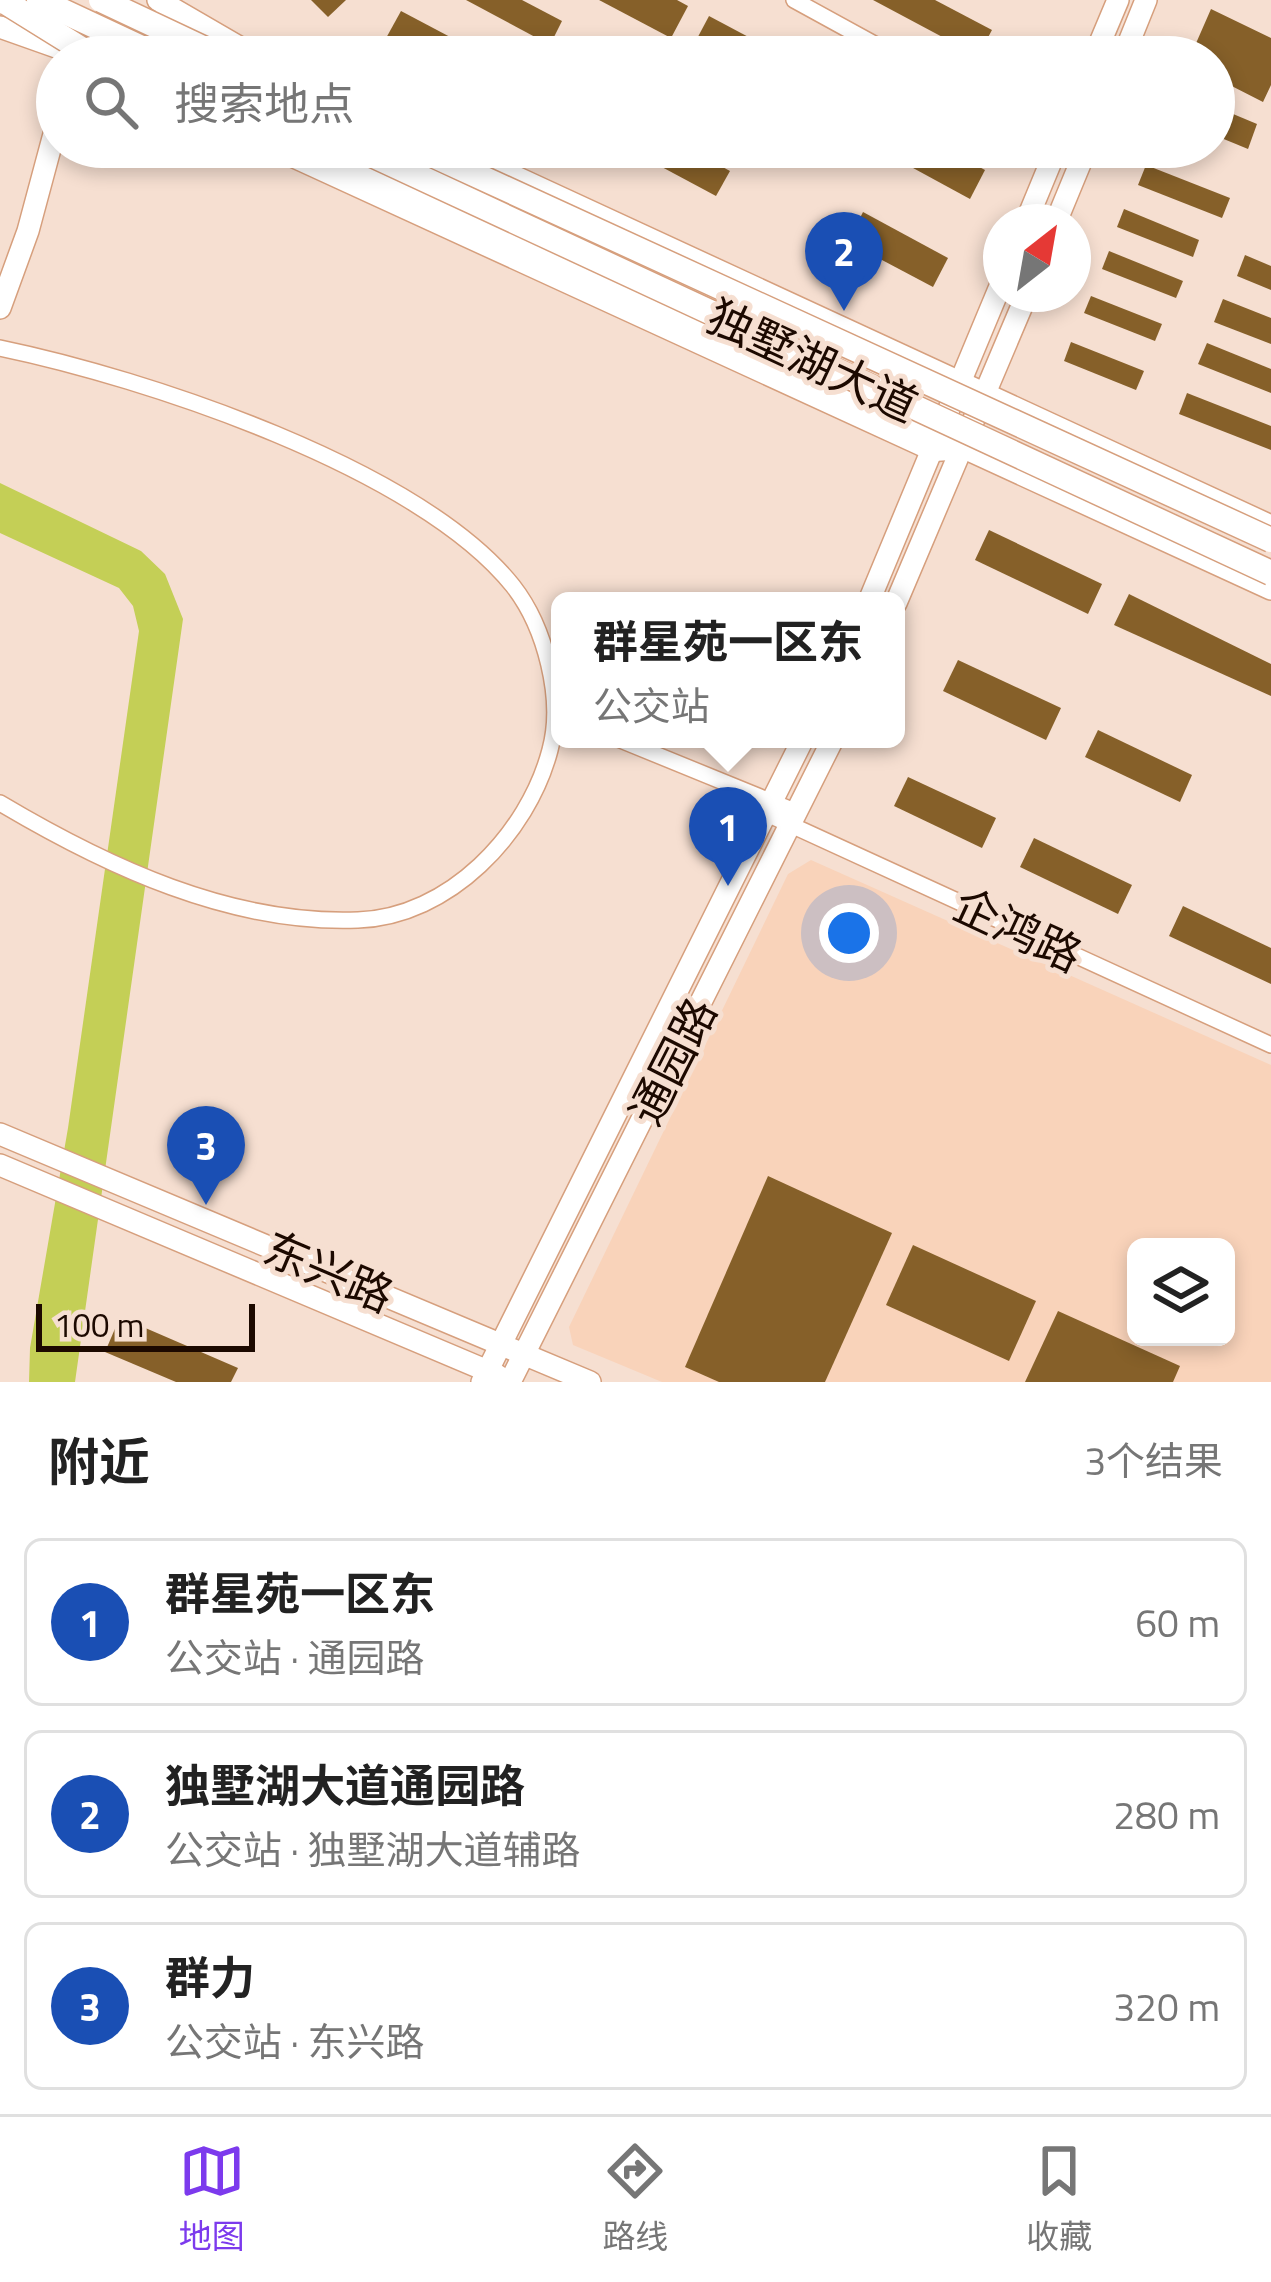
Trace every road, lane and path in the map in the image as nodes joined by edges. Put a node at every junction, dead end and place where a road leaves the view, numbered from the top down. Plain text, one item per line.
1 (2, 0) edge
2 (39, 0) edge
3 (84, 0) edge
4 (104, 0) edge
5 (158, 0) edge
6 (794, 0) edge
7 (1118, 0) edge
8 (1146, 0) edge
9 (195, 25) junction
10 (0, 27) edge
11 (53, 36) edge
12 (82, 36) edge
13 (111, 36) edge
14 (116, 36) edge
15 (177, 36) edge
16 (216, 36) edge
17 (860, 36) edge
18 (1103, 36) edge
19 (1131, 36) edge
20 (36, 40) edge
21 (45, 168) edge
22 (324, 168) edge
23 (353, 168) edge
24 (400, 168) edge
25 (461, 168) edge
26 (496, 168) edge
27 (1048, 168) edge
28 (1078, 168) edge
29 (1033, 204) edge
30 (1063, 204) edge
31 (0, 308) edge
32 (990, 312) edge
33 (1020, 312) edge
34 (657, 314) junction
35 (697, 341) junction
36 (736, 342) junction
37 (0, 348) edge
38 (961, 383) junction
39 (986, 394) junction
40 (948, 413) junction
41 (969, 436) junction
42 (936, 442) junction
43 (1271, 526) edge
44 (1271, 540) edge
45 (1271, 573) edge
46 (1271, 589) edge
47 (872, 592) edge
48 (901, 592) edge
49 (551, 683) edge
50 (551, 745) edge
51 (638, 748) edge
52 (798, 748) edge
53 (829, 748) edge
54 (0, 802) edge
55 (768, 806) junction
56 (794, 819) junction
57 (1271, 1046) edge
58 (0, 1134) edge
59 (0, 1166) edge
60 (502, 1344) junction
61 (524, 1354) junction
62 (485, 1376) edge
63 (511, 1382) edge
64 (590, 1382) edge

1 - 11 highway, bridge
2 - 14 highway, bridge
3 - 12 main road
4 - 15 highway, bridge
5 - 9 main road
6 - 17 street
7 - 18 main road
8 - 19 main road
9 - 13 main road
9 - 16 main road
10 - 20 main road
21 - 31 main road
22 - 34 highway
23 - 34 main road
24 - 45 highway, 独墅湖大道, bridge
25 - 44 highway, 独墅湖大道, bridge
26 - 38 main road
27 - 29 main road
28 - 30 main road
32 - 38 main road
33 - 39 main road
34 - 35 highway
34 - 36 main road
34 - 40 main road
35 - 36 highway
35 - 42 highway
36 - 42 main road
37 - 49 street
38 - 39 main road
38 - 40 main road
39 - 41 main road
39 - 43 main road
40 - 41 main road
40 - 42 main road
41 - 42 highway
41 - 46 main road
41 - 48 main road
42 - 47 main road
50 - 54 street
51 - 55 street, 企鸿路
52 - 55 main road, 通园路
53 - 56 main road, 通园路
55 - 56 street, 企鸿路
55 - 60 main road, 通园路
56 - 57 street, 企鸿路
56 - 61 main road, 通园路
58 - 60 main road, 东兴路
59 - 62 main road, 东兴路
60 - 61 main road, 东兴路
60 - 62 main road, 通园路
61 - 63 main road, 通园路
61 - 64 main road, 东兴路
62 - 63 main road, 东兴路

